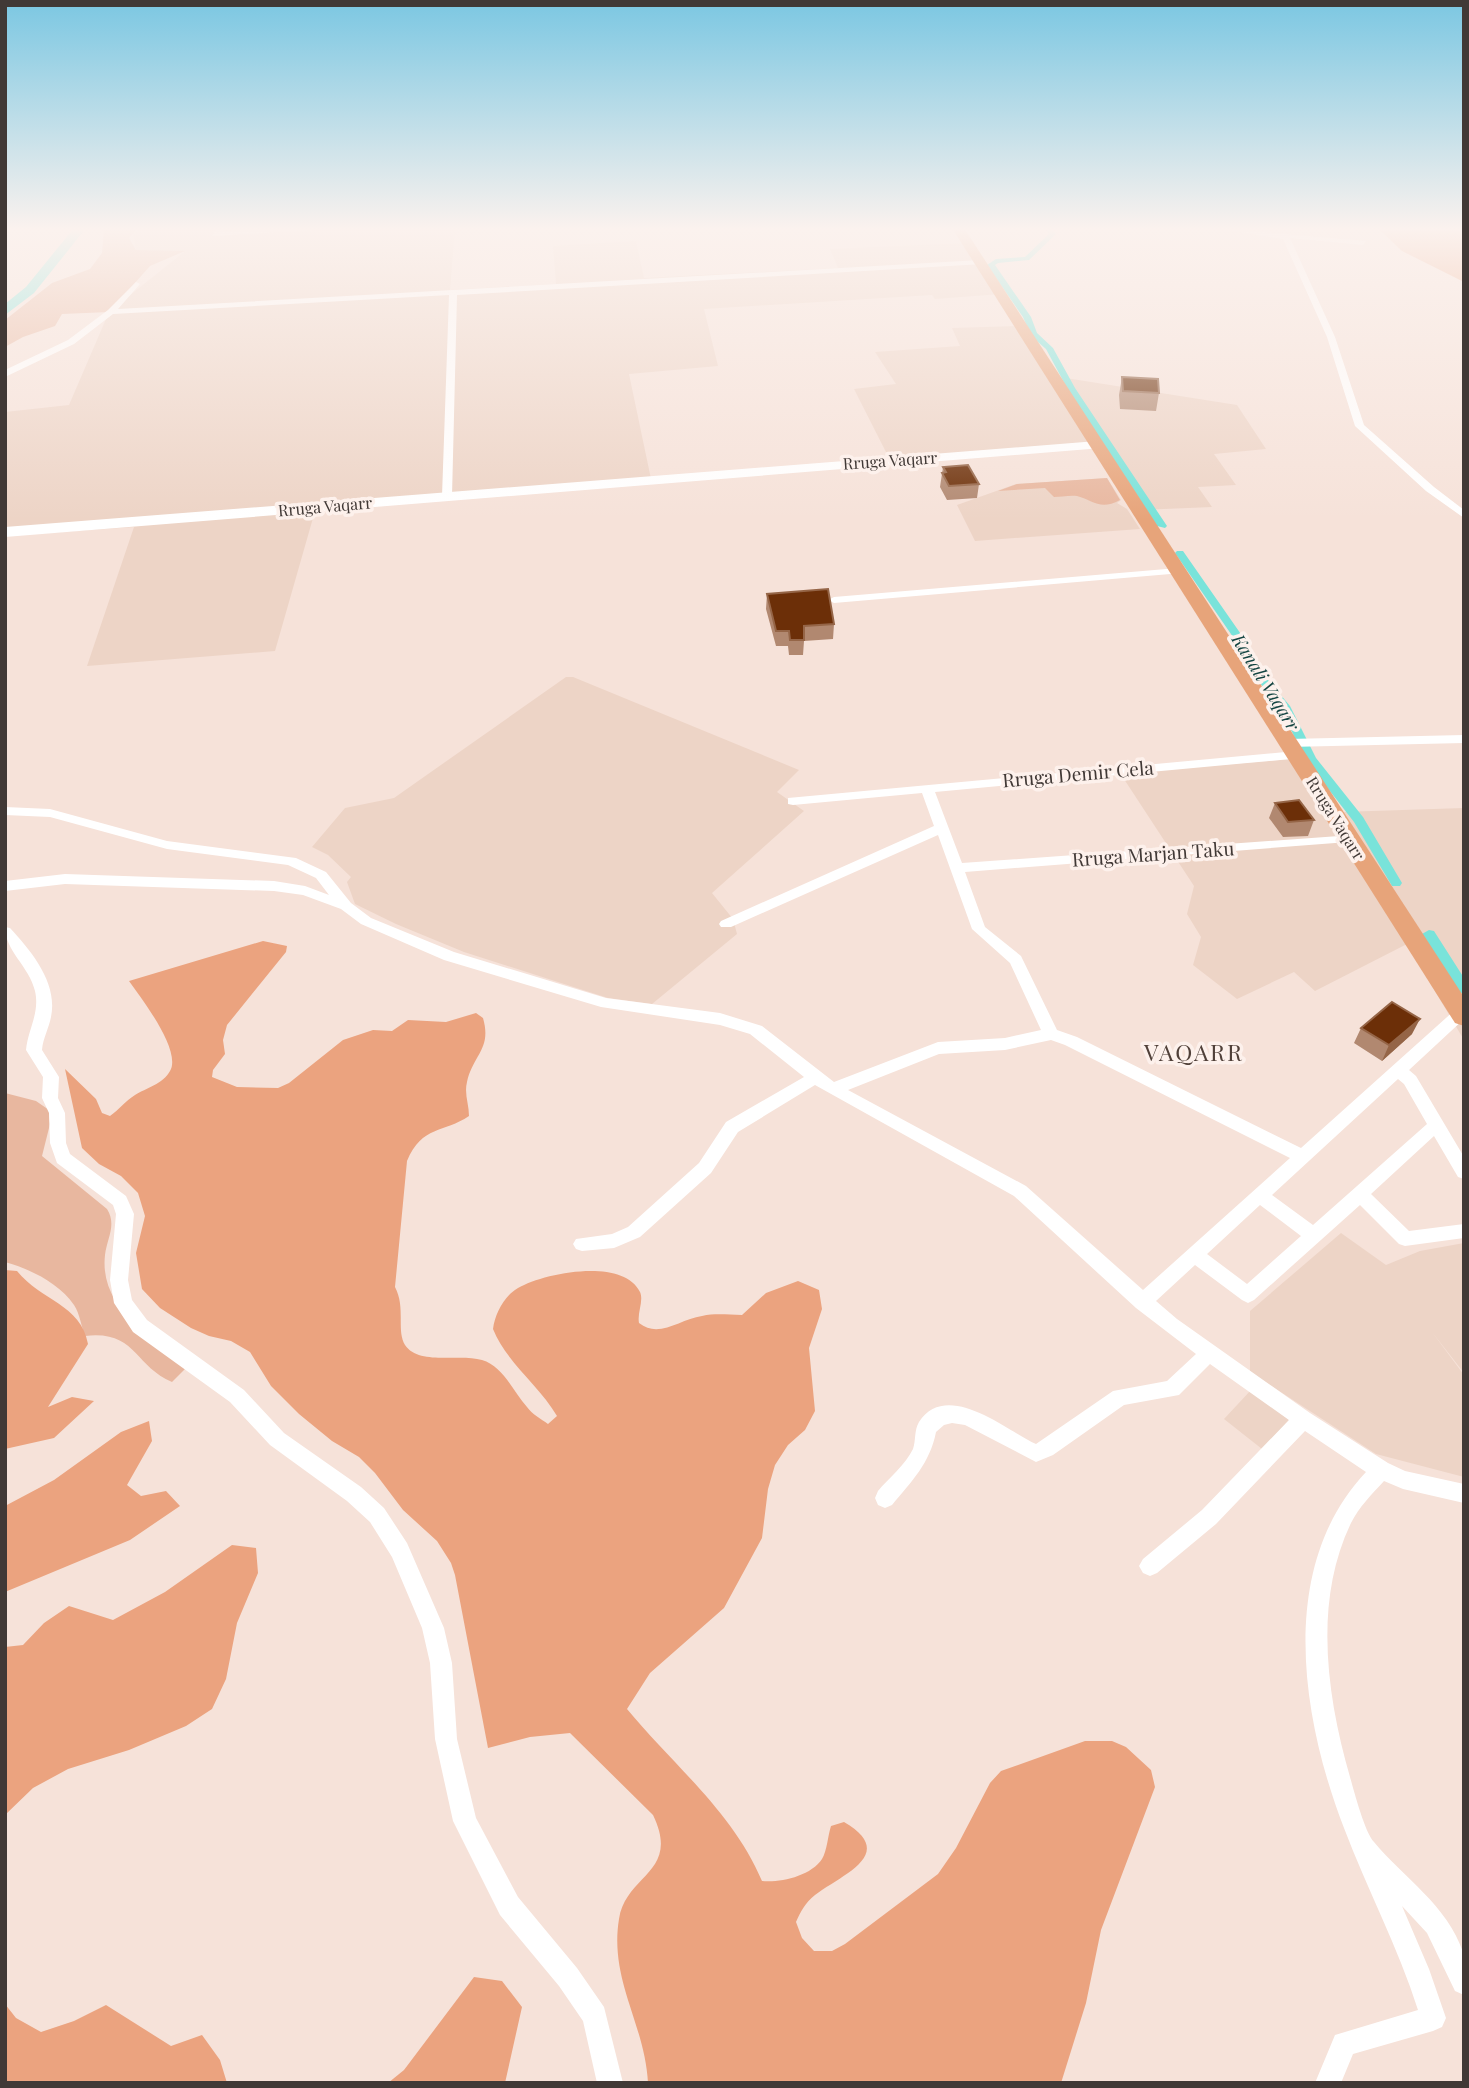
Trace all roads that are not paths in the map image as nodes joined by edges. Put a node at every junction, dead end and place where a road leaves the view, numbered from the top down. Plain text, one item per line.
1 (93, 325) edge
2 (452, 325) edge
3 (1021, 325) edge
4 (1326, 325) edge
5 (5, 374) edge
6 (1097, 445) junction
7 (447, 496) junction
8 (1464, 515) edge
9 (5, 532) edge
10 (1178, 570) junction
11 (834, 600) dead end
12 (1464, 739) edge
13 (1297, 746) junction
14 (927, 788) junction
15 (793, 801) dead end
16 (5, 811) edge
17 (942, 828) junction
18 (1348, 838) junction
19 (958, 867) junction
20 (5, 886) edge
21 (346, 906) junction
22 (726, 924) dead end
23 (5, 932) edge
24 (1462, 1015) edge
25 (1051, 1034) junction
26 (1398, 1069) junction
27 (814, 1078) junction
28 (833, 1089) junction
29 (1436, 1125) junction
30 (1302, 1156) junction
31 (1464, 1172) edge
32 (1360, 1194) junction
33 (1259, 1195) junction
34 (1464, 1231) edge
35 (1315, 1236) junction
36 (582, 1244) dead end
37 (1194, 1254) junction
38 (1142, 1302) junction
39 (1208, 1354) junction
40 (1303, 1419) junction
41 (1381, 1470) junction
42 (1464, 1494) edge
43 (885, 1498) dead end
44 (1150, 1566) dead end
45 (1365, 1849) junction
46 (1464, 1982) edge
47 (610, 2083) edge
48 (1328, 2083) edge

1 - 5 street
2 - 7 street
3 - 6 main road
4 - 8 street
6 - 7 main road, Rruga Vaqarr
6 - 10 main road, Rruga Vaqarr
7 - 9 main road, Rruga Vaqarr
10 - 11 street
10 - 13 main road, Rruga Vaqarr
12 - 13 street, Rruga Demir Cela
13 - 14 street, Rruga Demir Cela
13 - 18 main road, Rruga Vaqarr
14 - 15 street, Rruga Demir Cela
14 - 17 street
16 - 21 street
17 - 19 street
17 - 22 street
18 - 19 street, Rruga Marjan Taku
18 - 24 main road, Rruga Vaqarr
19 - 25 street
20 - 21 street
21 - 27 street
23 - 47 street
24 - 26 street
25 - 28 street
25 - 30 street
26 - 29 street
26 - 30 street
27 - 28 street
27 - 36 street
28 - 38 street
29 - 31 street
29 - 32 street
30 - 33 street
32 - 34 street
32 - 35 street
33 - 35 street
33 - 37 street
35 - 37 street
37 - 38 street
38 - 39 street
39 - 40 street
39 - 43 street
40 - 41 street
40 - 44 street
41 - 42 street
41 - 45 street
45 - 46 street
45 - 48 street

